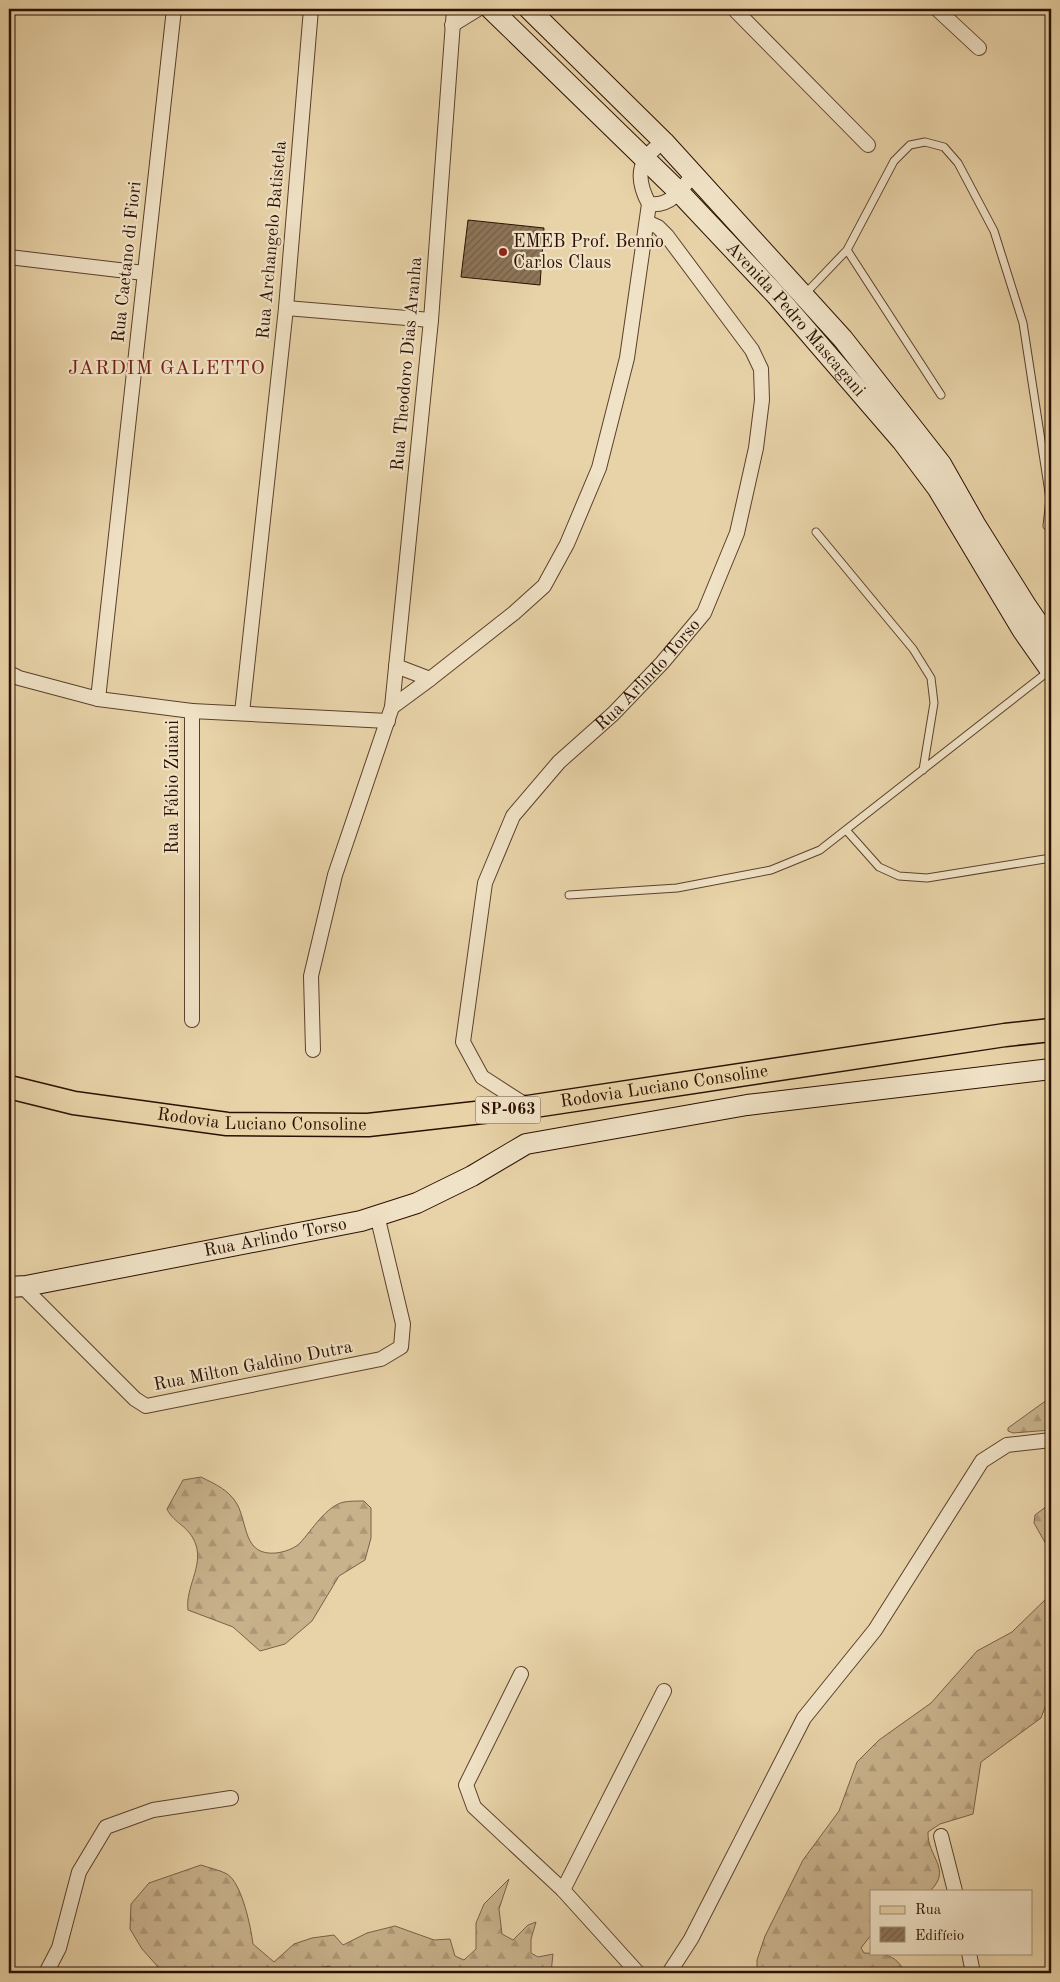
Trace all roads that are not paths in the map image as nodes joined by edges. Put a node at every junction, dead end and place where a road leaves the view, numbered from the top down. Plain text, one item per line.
1 (174, 9) edge
2 (311, 9) edge
3 (454, 9) edge
4 (478, 9) edge
5 (491, 9) edge
6 (529, 9) edge
7 (734, 9) edge
8 (937, 9) edge
9 (452, 25) junction
10 (979, 48) dead end
11 (664, 142) junction
12 (868, 145) dead end
13 (644, 160) junction
14 (693, 174) junction
15 (679, 192) junction
16 (649, 204) junction
17 (647, 222) junction
18 (847, 250) junction
19 (9, 257) edge
20 (144, 273) junction
21 (803, 296) junction
22 (286, 308) junction
23 (431, 320) junction
24 (942, 395) dead end
25 (1046, 526) dead end
26 (816, 532) dead end
27 (1051, 642) edge
28 (396, 666) junction
29 (1051, 670) edge
30 (9, 673) edge
31 (430, 679) junction
32 (98, 699) junction
33 (392, 706) junction
34 (192, 711) junction
35 (242, 713) junction
36 (388, 721) junction
37 (923, 770) junction
38 (846, 830) junction
39 (1051, 858) edge
40 (569, 895) dead end
41 (192, 1020) dead end
42 (1051, 1022) edge
43 (1051, 1030) edge
44 (1005, 1036) junction
45 (1051, 1042) edge
46 (312, 1050) dead end
47 (1051, 1069) edge
48 (9, 1087) edge
49 (528, 1107) junction
50 (376, 1215) junction
51 (15, 1287) edge
52 (1051, 1440) edge
53 (521, 1674) dead end
54 (664, 1691) dead end
55 (231, 1798) dead end
56 (941, 1836) dead end
57 (563, 1890) junction
58 (954, 1890) edge
59 (969, 1954) edge
60 (46, 1973) edge
61 (638, 1973) edge
62 (669, 1973) edge
63 (973, 1973) edge

1 - 20 street, Rua Caetano di Fiori
2 - 22 street, Rua Archangelo Batistela
3 - 9 street, Rua Theodoro Dias Aranha
4 - 9 street
5 - 13 main road, Avenida Pedro Mascagani
6 - 11 main road, Avenida Pedro Mascagani
7 - 12 street
8 - 10 street
9 - 23 street, Rua Theodoro Dias Aranha
11 - 13 street
11 - 14 main road, Avenida Pedro Mascagani
13 - 15 main road, Avenida Pedro Mascagani
13 - 16 street
14 - 15 street
14 - 21 main road, Avenida Pedro Mascagani
15 - 16 street
15 - 29 main road, Avenida Pedro Mascagani
16 - 17 street
17 - 31 street
17 - 49 street, Rua Arlindo Torso
18 - 21 lane
18 - 24 lane
18 - 25 lane
19 - 20 street
20 - 32 street, Rua Caetano di Fiori
21 - 27 main road, Avenida Pedro Mascagani
22 - 23 street
22 - 35 street, Rua Archangelo Batistela
23 - 28 street, Rua Theodoro Dias Aranha
26 - 37 lane
28 - 31 street
28 - 33 street, Rua Theodoro Dias Aranha
29 - 37 lane
30 - 32 street, Rua Fábio Zuiani
31 - 33 street
32 - 34 street, Rua Fábio Zuiani
33 - 36 street, Rua Theodoro Dias Aranha
34 - 35 street
34 - 41 street, Rua Fábio Zuiani
35 - 36 street
36 - 46 street, Rua Theodoro Dias Aranha
37 - 38 lane
38 - 39 lane
38 - 40 lane
42 - 44 main road
43 - 44 main road, Rodovia Luciano Consoline / SP-063
44 - 45 main road
44 - 49 main road, Rodovia Luciano Consoline / SP-063
47 - 50 main road, Rua Arlindo Torso
48 - 49 main road, Rodovia Luciano Consoline / SP-063
50 - 51 main road, Rua Arlindo Torso
50 - 51 street, Rua Milton Galdino Dutra
52 - 62 street
53 - 57 street
54 - 57 street
55 - 60 street
56 - 58 street
57 - 61 street
59 - 63 street

